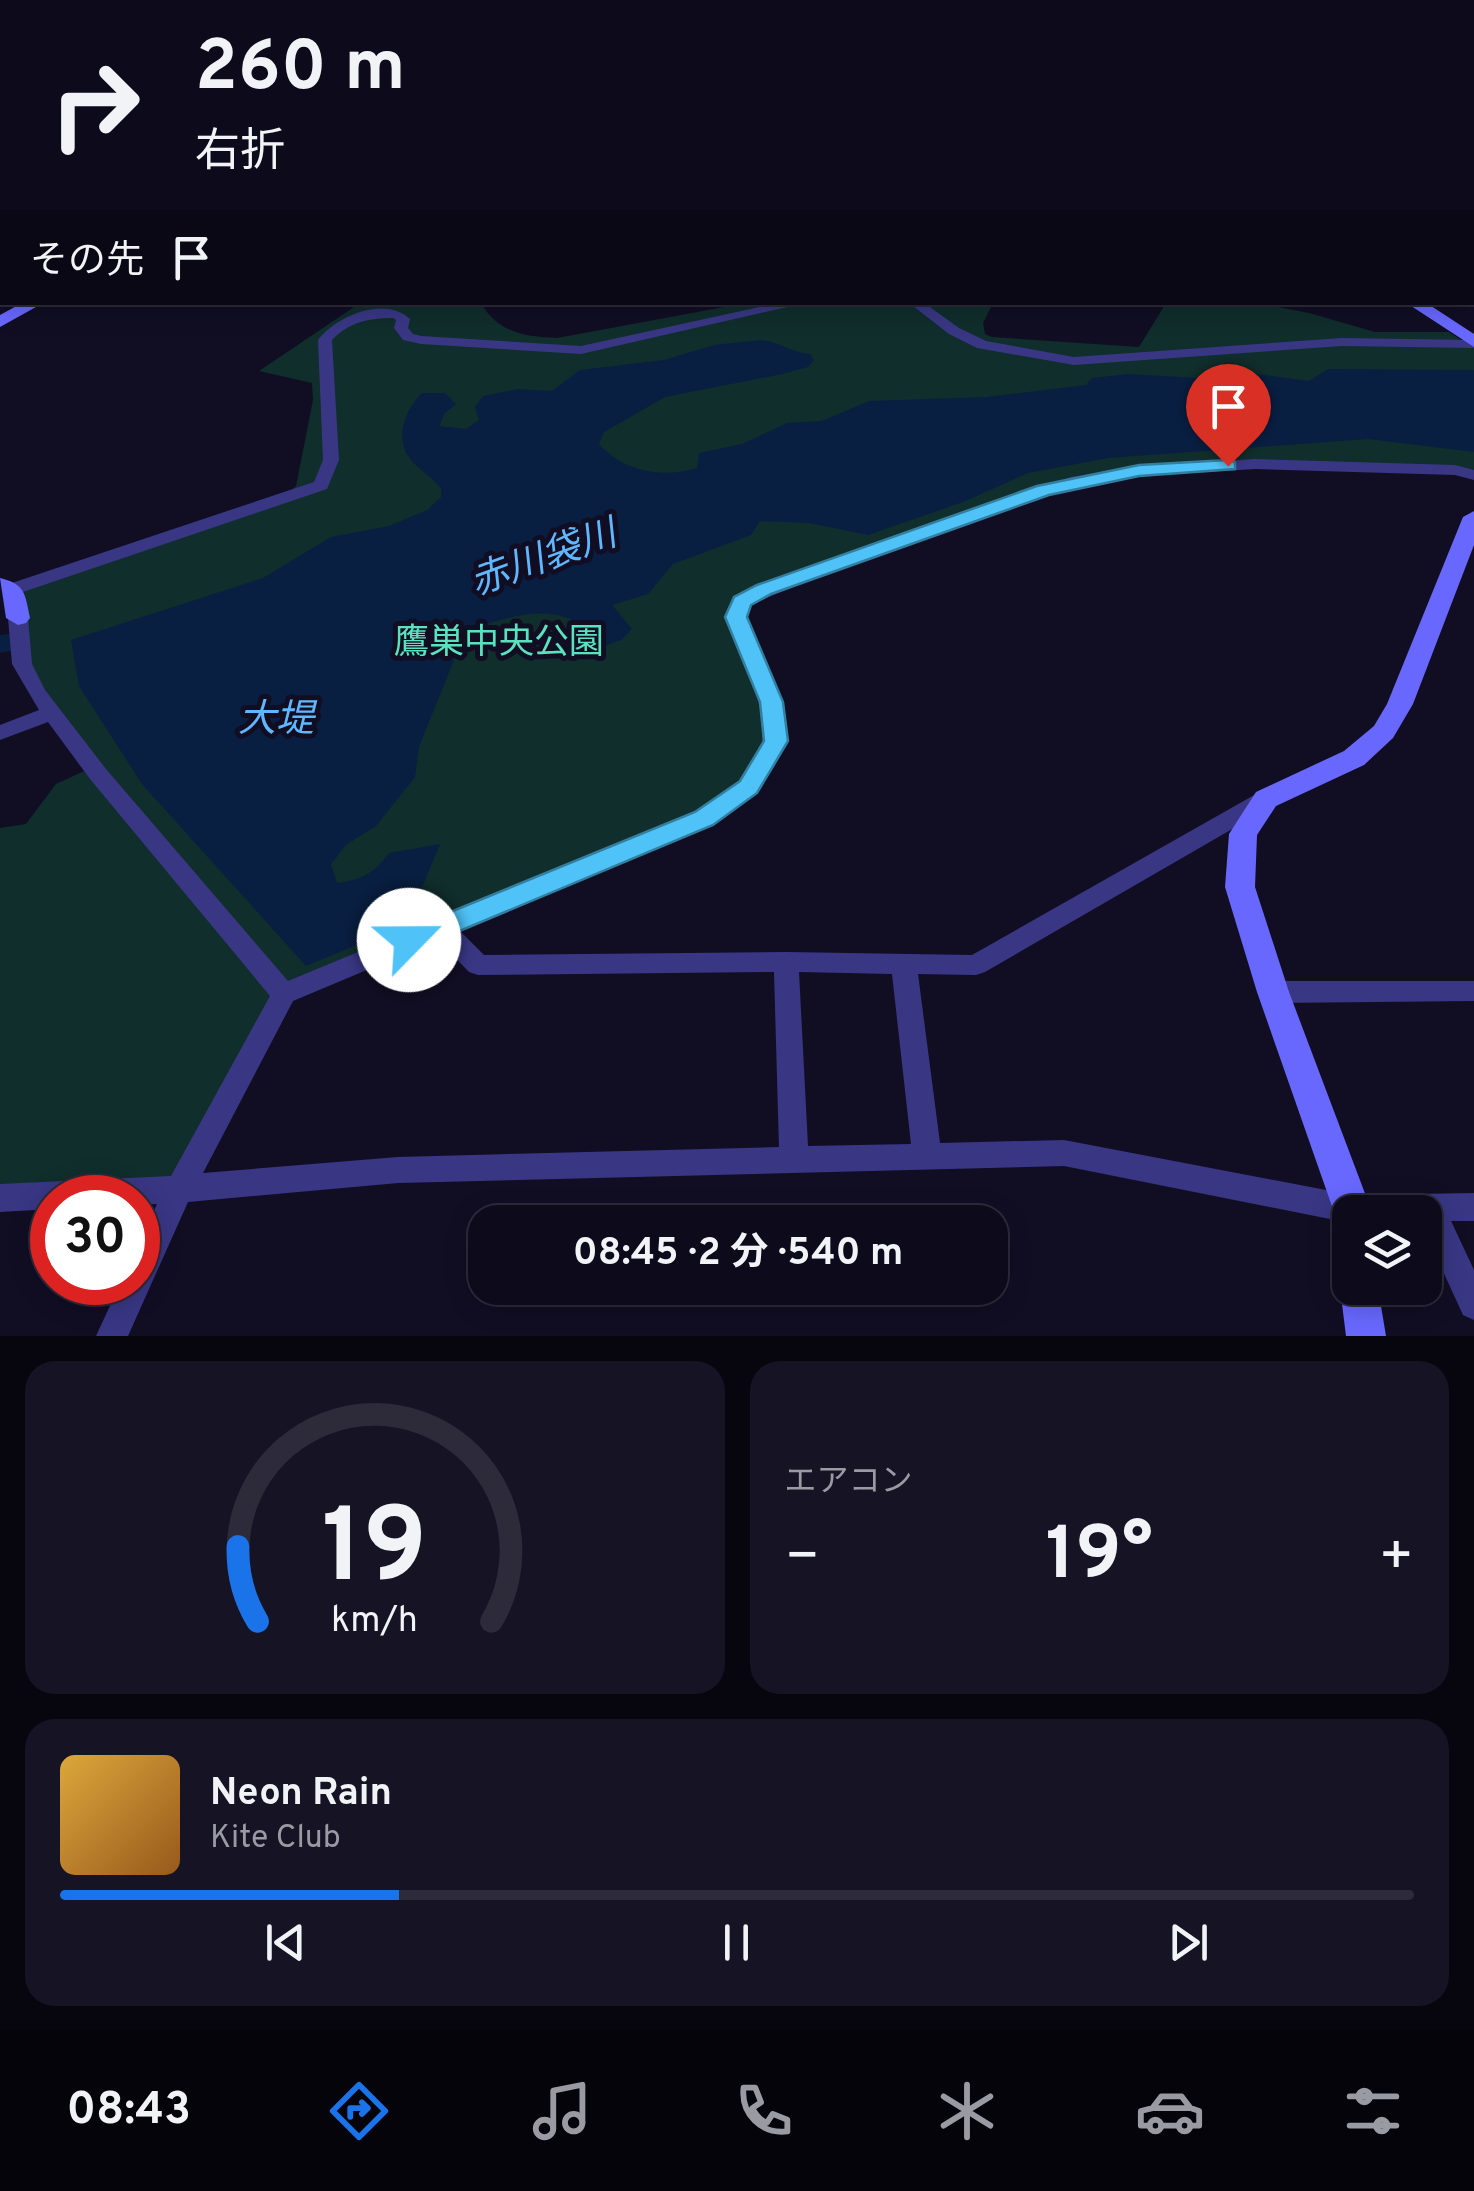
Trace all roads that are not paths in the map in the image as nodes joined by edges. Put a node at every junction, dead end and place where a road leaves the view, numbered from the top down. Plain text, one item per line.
1 (31, 305) edge
2 (788, 305) edge
3 (918, 305) edge
4 (1418, 305) edge
5 (0, 322) edge
6 (1474, 343) edge
7 (1474, 474) edge
8 (1474, 517) edge
9 (6, 587) edge
10 (18, 618) joint
11 (51, 713) junction
12 (0, 733) edge
13 (1266, 799) junction
14 (440, 927) junction
15 (786, 962) junction
16 (904, 966) junction
17 (1474, 991) edge
18 (1272, 992) junction
19 (284, 994) junction
20 (928, 1158) junction
21 (794, 1160) junction
22 (179, 1189) junction
23 (1346, 1195) edge
24 (0, 1198) edge
25 (1332, 1207) edge
26 (1442, 1208) edge
27 (1474, 1208) edge
28 (160, 1231) edge
29 (1442, 1234) edge
30 (1474, 1304) edge
31 (126, 1305) edge
32 (1361, 1305) edge
33 (112, 1336) edge
34 (1366, 1336) edge

1 - 5 street
2 - 9 street
3 - 6 street
4 - 6 street
7 - 14 street
8 - 13 street
9 - 10 street
10 - 11 street
11 - 12 street
11 - 19 street
13 - 16 street
13 - 18 street
14 - 15 street
14 - 19 street
15 - 16 street
15 - 21 street
16 - 20 street
17 - 18 street
18 - 23 street
19 - 22 street
20 - 21 street
20 - 25 street
21 - 22 street
22 - 24 street
22 - 28 street
26 - 27 street
29 - 30 street
31 - 33 street
32 - 34 street

